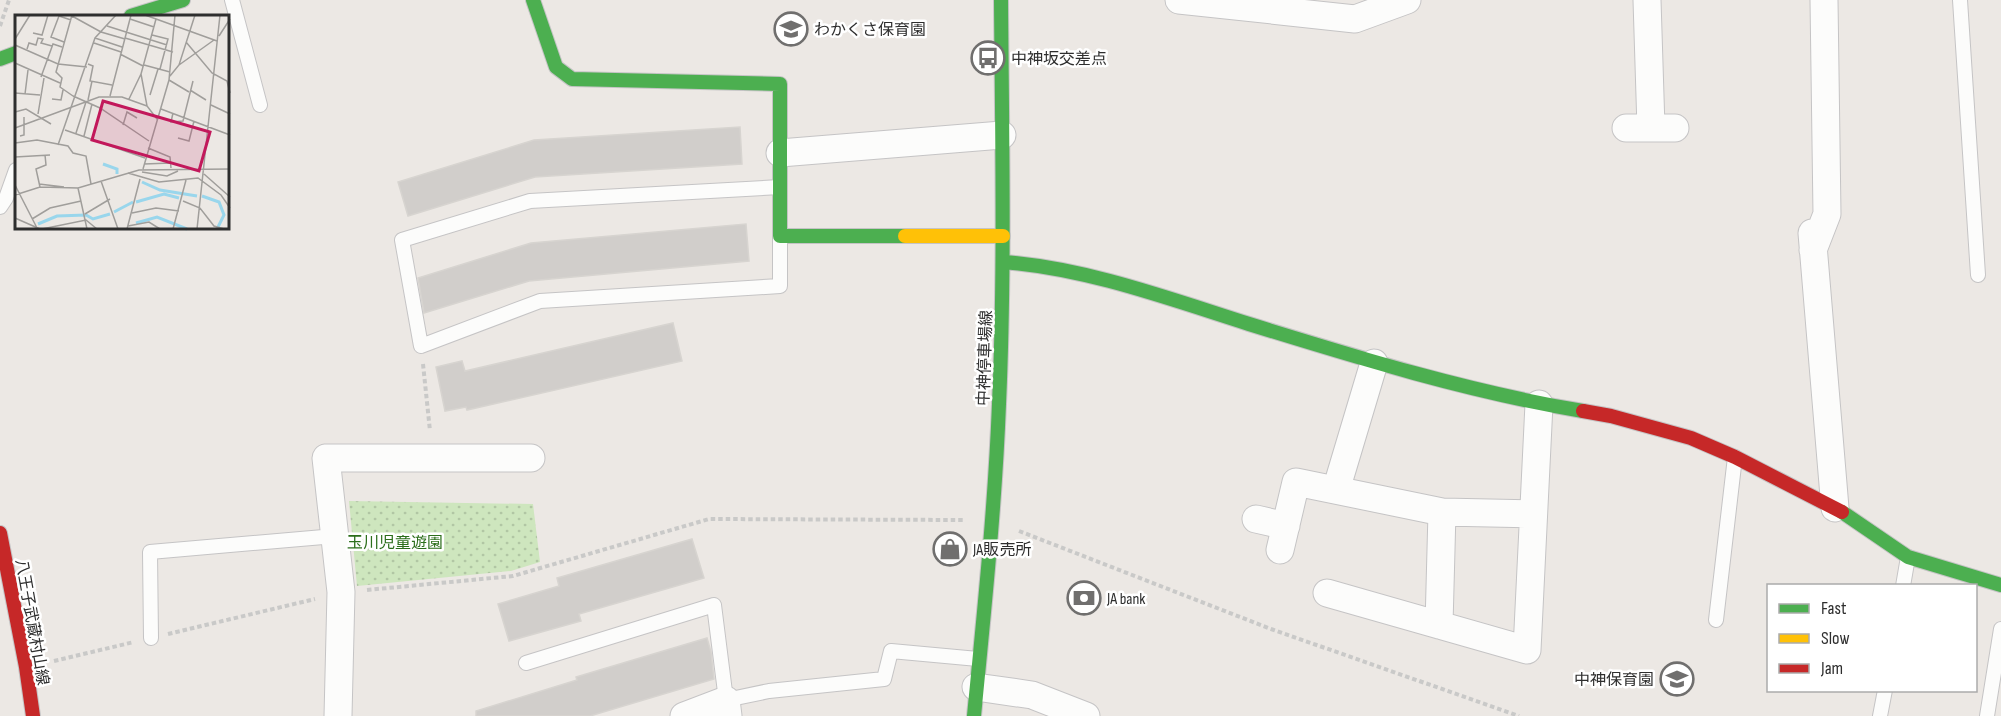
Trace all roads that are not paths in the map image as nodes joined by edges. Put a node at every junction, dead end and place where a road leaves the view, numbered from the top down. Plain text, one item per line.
1 (183, 0) edge
2 (232, 0) edge
3 (533, 0) edge
4 (1001, 0) edge
5 (1179, 0) edge
6 (1407, 0) edge
7 (1647, 0) edge
8 (1824, 0) edge
9 (1960, 0) edge
10 (134, 15) edge
11 (15, 53) edge
12 (0, 59) edge
13 (260, 105) dead end
14 (1651, 128) dead end
15 (1002, 135) junction
16 (780, 153) junction
17 (15, 173) edge
18 (780, 187) junction
19 (0, 207) edge
20 (780, 236) junction
21 (1003, 236) junction
22 (1004, 262) junction
23 (1978, 275) dead end
24 (1374, 363) junction
25 (1539, 405) junction
26 (1735, 457) junction
27 (531, 458) dead end
28 (1336, 490) junction
29 (1834, 508) junction
30 (1442, 512) junction
31 (1533, 514) junction
32 (1256, 519) dead end
33 (0, 533) edge
34 (335, 536) junction
35 (1908, 556) junction
36 (1903, 584) edge
37 (2001, 585) edge
38 (1327, 593) dead end
39 (1716, 620) dead end
40 (1439, 625) junction
41 (2001, 629) edge
42 (151, 638) road end
43 (978, 659) junction
44 (526, 663) dead end
45 (976, 687) junction
46 (1885, 692) edge
47 (727, 708) edge
48 (33, 716) edge
49 (338, 716) edge
50 (684, 716) edge
51 (974, 716) edge
52 (1086, 716) edge
53 (1880, 716) edge
54 (1987, 716) edge

1 - 10 street
2 - 13 lane
3 - 16 street
4 - 15 street, 中神停車場線
5 - 6 street
7 - 14 street
8 - 29 street
9 - 23 lane
11 - 12 street
15 - 16 street
15 - 21 street, 中神停車場線
16 - 18 street
17 - 19 lane
18 - 20 street
18 - 20 lane
20 - 21 street
21 - 22 street, 中神停車場線
22 - 24 street
22 - 43 street, 中神停車場線
24 - 25 street
24 - 28 street
25 - 26 street
25 - 31 street
26 - 29 street
26 - 39 lane
27 - 34 street
28 - 30 street
28 - 32 street
29 - 35 street
30 - 31 street
30 - 40 street
31 - 40 street
33 - 48 street, 八王子武蔵村山線
34 - 42 lane
34 - 49 street
35 - 36 lane
35 - 37 street
38 - 40 street
41 - 54 lane
43 - 45 street, 中神停車場線
43 - 47 lane
44 - 47 lane
45 - 51 street, 中神停車場線
45 - 52 street
46 - 53 lane
47 - 50 street

